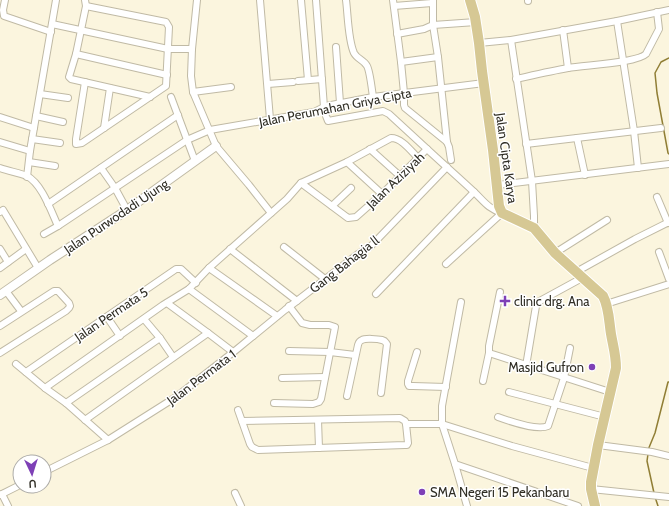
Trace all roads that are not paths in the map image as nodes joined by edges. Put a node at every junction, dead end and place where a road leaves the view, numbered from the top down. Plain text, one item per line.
1 (4, 0) edge
2 (56, 0) edge
3 (197, 0) edge
4 (260, 0) edge
5 (301, 0) edge
6 (316, 0) edge
7 (346, 0) edge
8 (470, 0) edge
9 (433, 2) edge
10 (85, 3) edge
11 (393, 3) edge
12 (669, 10) edge
13 (657, 12) junction
14 (617, 21) junction
15 (476, 22) junction
16 (52, 24) junction
17 (433, 25) junction
18 (81, 30) junction
19 (563, 30) junction
20 (51, 32) junction
21 (397, 34) junction
22 (511, 40) junction
23 (479, 43) junction
24 (336, 47) dead end
25 (168, 49) junction
26 (192, 49) junction
27 (76, 54) junction
28 (438, 57) junction
29 (623, 61) junction
30 (401, 62) junction
31 (568, 68) junction
32 (167, 75) junction
33 (322, 79) junction
34 (516, 79) junction
35 (308, 80) junction
36 (85, 82) junction
37 (268, 84) junction
38 (484, 84) junction
39 (231, 87) dead end
40 (110, 88) junction
41 (441, 89) junction
42 (193, 92) junction
43 (404, 93) junction
44 (40, 94) junction
45 (150, 97) junction
46 (171, 97) dead end
47 (373, 97) junction
48 (68, 98) dead end
49 (340, 103) junction
50 (324, 107) junction
51 (36, 116) junction
52 (178, 116) junction
53 (0, 117) edge
54 (270, 119) junction
55 (63, 122) dead end
56 (34, 128) junction
57 (104, 128) junction
58 (661, 128) dead end
59 (210, 130) junction
60 (634, 131) junction
61 (577, 138) junction
62 (32, 139) junction
63 (187, 140) junction
64 (0, 142) edge
65 (446, 142) junction
66 (60, 143) dead end
67 (526, 144) junction
68 (216, 146) junction
69 (370, 149) junction
70 (427, 149) junction
71 (30, 151) junction
72 (418, 158) junction
73 (451, 160) dead end
74 (195, 161) junction
75 (29, 162) junction
76 (348, 162) junction
77 (669, 164) edge
78 (55, 166) dead end
79 (447, 167) junction
80 (0, 168) edge
81 (101, 168) junction
82 (638, 168) junction
83 (585, 175) junction
84 (27, 176) junction
85 (400, 176) junction
86 (532, 181) junction
87 (301, 183) junction
88 (497, 185) junction
89 (115, 188) junction
90 (351, 188) dead end
91 (474, 192) junction
92 (382, 194) junction
93 (657, 197) dead end
94 (48, 204) junction
95 (332, 206) junction
96 (127, 210) junction
97 (0, 212) edge
98 (271, 213) junction
99 (502, 213) junction
100 (607, 220) dead end
101 (668, 222) edge
102 (58, 226) junction
103 (534, 228) junction
104 (44, 234) dead end
105 (284, 247) dead end
106 (0, 249) edge
107 (26, 249) junction
108 (230, 249) junction
109 (659, 252) dead end
110 (555, 253) junction
111 (8, 262) junction
112 (446, 264) dead end
113 (0, 268) edge
114 (38, 268) junction
115 (209, 268) junction
116 (579, 275) junction
117 (325, 279) junction
118 (669, 279) edge
119 (196, 282) junction
120 (669, 284) edge
121 (189, 289) junction
122 (500, 292) dead end
123 (3, 293) edge
124 (376, 294) dead end
125 (297, 301) junction
126 (461, 302) dead end
127 (167, 303) junction
128 (606, 304) junction
129 (289, 306) junction
130 (21, 311) junction
131 (277, 316) junction
132 (107, 317) junction
133 (144, 319) junction
134 (0, 326) edge
135 (208, 333) junction
136 (120, 336) junction
137 (253, 336) junction
138 (160, 338) junction
139 (0, 344) edge
140 (570, 348) dead end
141 (289, 351) dead end
142 (2, 352) edge
143 (233, 352) junction
144 (330, 352) junction
145 (417, 352) dead end
146 (489, 353) junction
147 (355, 355) junction
148 (173, 357) junction
149 (16, 364) dead end
150 (526, 366) junction
151 (26, 372) junction
152 (325, 376) junction
153 (282, 378) dead end
154 (564, 378) junction
155 (483, 381) dead end
156 (446, 387) junction
157 (45, 388) junction
158 (509, 392) dead end
159 (610, 392) junction
160 (381, 393) dead end
161 (347, 396) dead end
162 (66, 403) junction
163 (274, 403) dead end
164 (555, 404) junction
165 (238, 410) dead end
166 (498, 417) dead end
167 (605, 417) junction
168 (85, 420) junction
169 (318, 420) junction
170 (242, 421) junction
171 (406, 424) junction
172 (442, 424) junction
173 (108, 440) junction
174 (598, 445) junction
175 (319, 448) junction
176 (669, 456) edge
177 (455, 464) junction
178 (52, 468) edge
179 (593, 468) junction
180 (12, 489) edge
181 (591, 489) junction
182 (235, 493) dead end
183 (1, 495) edge
184 (669, 497) edge
185 (8, 506) edge
186 (241, 506) edge
187 (467, 506) edge
188 (578, 506) edge
189 (595, 506) edge

1 - 20 street
2 - 16 street
3 - 26 street
4 - 37 street
5 - 35 street
6 - 33 street
7 - 47 street
8 - 15 main road, Jalan Cipta Karya
9 - 11 street
9 - 17 street
10 - 18 street
10 - 25 street
11 - 21 street
12 - 13 street
13 - 14 street
13 - 29 street
14 - 19 street
14 - 29 street
15 - 17 street
15 - 23 main road, Jalan Cipta Karya
16 - 18 street
16 - 20 street
17 - 21 street
17 - 28 street
18 - 25 street
18 - 27 street
19 - 22 street
19 - 31 street
20 - 44 street
21 - 30 street
22 - 23 street
22 - 34 street
23 - 38 main road, Jalan Cipta Karya
24 - 49 street
25 - 26 street
25 - 32 street
26 - 42 street
27 - 32 street
27 - 36 street
28 - 30 street
28 - 41 street
29 - 31 street
29 - 60 street
30 - 43 street
31 - 34 street
32 - 45 street
33 - 35 street
33 - 50 street
34 - 67 street
35 - 37 street
36 - 40 street
36 - 57 street
37 - 54 street
38 - 41 street, Jalan Perumahan Griya Cipta
38 - 88 main road, Jalan Cipta Karya
39 - 42 street
40 - 45 street
40 - 57 street
41 - 43 street, Jalan Perumahan Griya Cipta
41 - 65 street
42 - 59 street
43 - 47 street, Jalan Perumahan Griya Cipta
43 - 65 street
44 - 48 street
44 - 51 street
45 - 57 street
46 - 52 street
47 - 49 street, Jalan Perumahan Griya Cipta
49 - 50 street, Jalan Perumahan Griya Cipta
50 - 54 street, Jalan Perumahan Griya Cipta
50 - 70 street
51 - 55 street
51 - 56 street
52 - 63 street
52 - 81 street
53 - 56 street
54 - 59 street, Jalan Perumahan Griya Cipta
56 - 62 street
58 - 60 street
59 - 63 street, Jalan Perumahan Griya Cipta
59 - 68 street
60 - 61 street
60 - 82 street
61 - 67 street
61 - 83 street
62 - 66 street
62 - 71 street
63 - 74 street
63 - 89 street, Jalan Perumahan Griya Cipta
64 - 71 street
65 - 73 street
67 - 86 street
68 - 74 street, Jalan Purwodadi Ujung
68 - 98 street
69 - 72 street
69 - 76 street
69 - 85 street
70 - 72 street, Jalan Aziziyah
70 - 79 street, Jalan Aziziyah
71 - 75 street
72 - 85 street, Jalan Aziziyah
74 - 96 street, Jalan Purwodadi Ujung
75 - 78 street
75 - 84 street
76 - 87 street
76 - 92 street
77 - 82 street
79 - 91 street, Jalan Aziziyah
79 - 117 street, Gang Bahagia ll
80 - 84 street
81 - 89 street
81 - 94 street
82 - 83 street
83 - 86 street
84 - 94 street
85 - 92 street, Jalan Aziziyah
86 - 88 street
86 - 103 street
87 - 95 street, Jalan Aziziyah
87 - 98 street
88 - 99 main road, Jalan Cipta Karya
89 - 96 street
89 - 102 street, Jalan Perumahan Griya Cipta
90 - 95 street
91 - 99 street, Jalan Aziziyah
91 - 124 street
92 - 95 street, Jalan Aziziyah
93 - 101 street
94 - 102 street
96 - 114 street, Jalan Purwodadi Ujung
97 - 107 street
98 - 108 street
99 - 103 main road, Jalan Cipta Karya
99 - 112 street
100 - 110 street
101 - 116 street
102 - 104 street, Jalan Perumahan Griya Cipta
103 - 110 main road, Jalan Cipta Karya
105 - 117 street
106 - 111 street
107 - 111 street
107 - 114 street
108 - 115 street
108 - 125 street
109 - 118 street
110 - 116 main road, Jalan Cipta Karya
111 - 113 street
114 - 123 street, Jalan Purwodadi Ujung
115 - 119 street
115 - 131 street
116 - 128 main road, Jalan Cipta Karya
116 - 150 street
117 - 125 street, Gang Bahagia ll
119 - 121 street
119 - 132 street, Jalan Permata 5
120 - 128 street
121 - 127 street
121 - 137 street
122 - 146 street
123 - 130 street
125 - 129 street, Gang Bahagia ll
126 - 156 street
127 - 133 street
127 - 135 street
128 - 159 main road, Jalan Cipta Karya
129 - 131 street, Jalan Permata 1
129 - 144 street
130 - 134 street
130 - 142 street
131 - 137 street, Jalan Permata 1
132 - 136 street
132 - 151 street, Jalan Permata 5
133 - 136 street
133 - 138 street
135 - 143 street
135 - 148 street
136 - 157 street
137 - 143 street, Jalan Permata 1
138 - 148 street
138 - 162 street
139 - 142 street
140 - 154 street
141 - 144 street
143 - 173 street, Jalan Permata 1
144 - 147 street
144 - 152 street
145 - 156 street
146 - 150 street
146 - 155 street
147 - 160 street
147 - 161 street
148 - 168 street
149 - 151 street
150 - 154 street
151 - 157 street
152 - 153 street
152 - 163 street
154 - 159 street
154 - 164 street
156 - 172 street
157 - 162 street
158 - 164 street
159 - 167 main road, Jalan Cipta Karya
162 - 168 street
164 - 166 street
164 - 167 street
165 - 170 street
167 - 174 main road, Jalan Cipta Karya
168 - 173 street
169 - 170 street
169 - 171 street
169 - 175 street
170 - 175 street
171 - 172 street
171 - 175 street
172 - 177 street
172 - 179 street
173 - 178 street, Jalan Permata 1
174 - 176 street
174 - 179 main road, Jalan Cipta Karya
177 - 187 street
177 - 188 street
179 - 181 main road, Jalan Cipta Karya
180 - 183 street
181 - 184 street
181 - 189 main road, Jalan Cipta Karya
182 - 186 street
183 - 185 street

